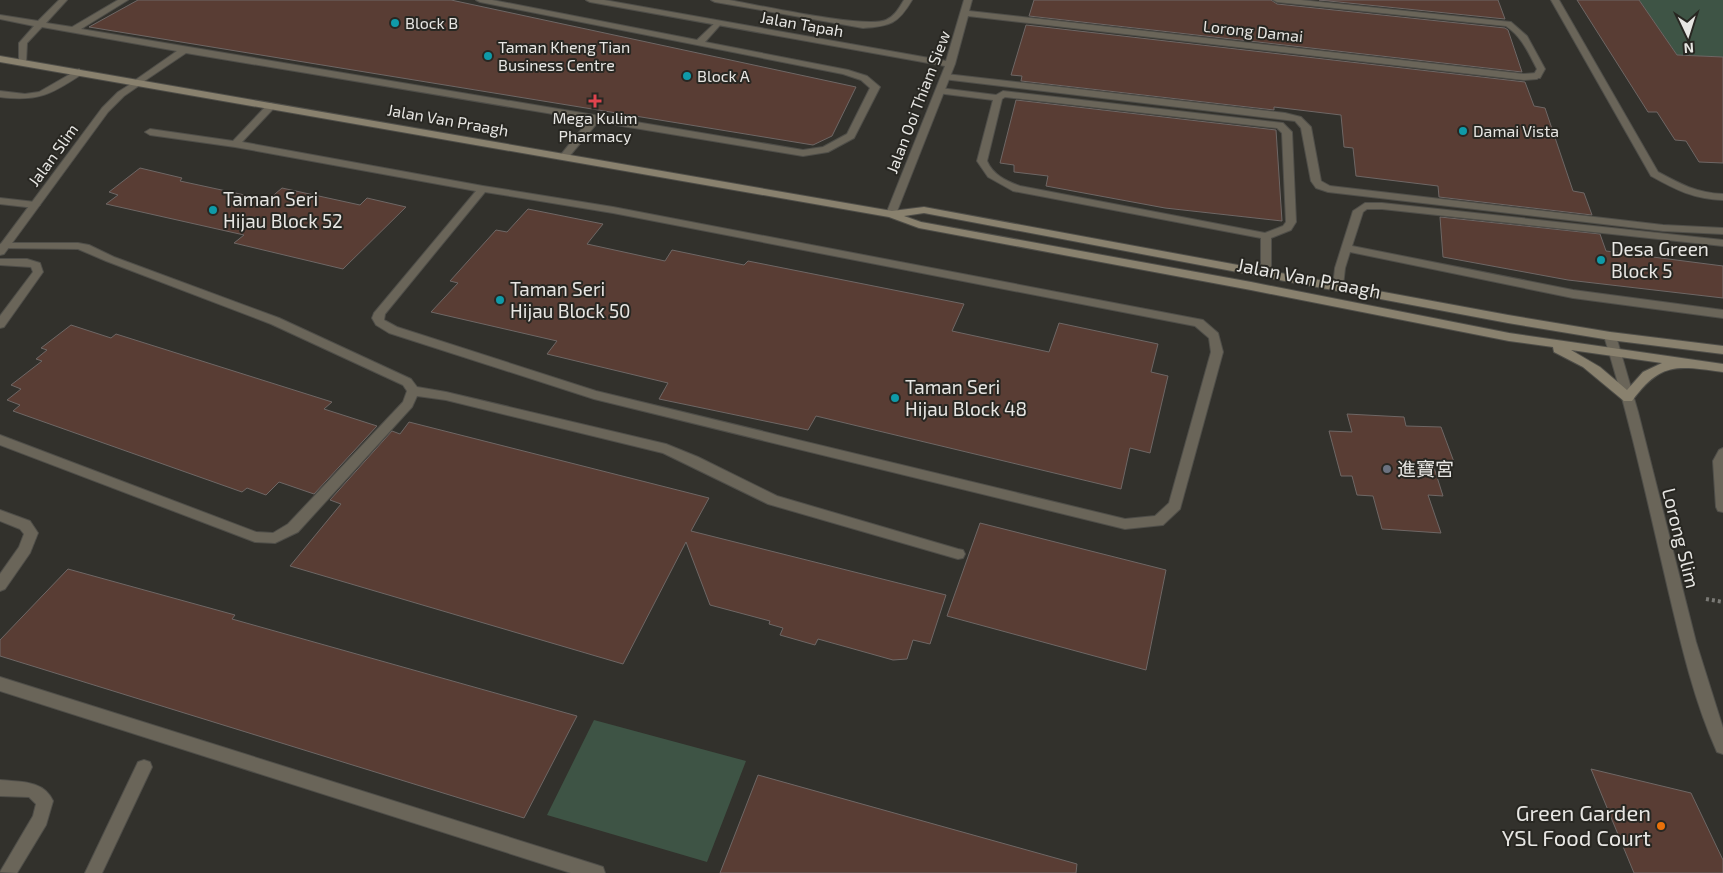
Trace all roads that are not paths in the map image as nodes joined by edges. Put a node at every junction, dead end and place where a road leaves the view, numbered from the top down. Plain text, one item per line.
1 (63, 0) edge
2 (124, 0) edge
3 (480, 0) edge
4 (590, 0) edge
5 (715, 0) edge
6 (908, 0) edge
7 (968, 0) edge
8 (1277, 0) edge
9 (1555, 0) edge
10 (1319, 2) edge
11 (966, 13) junction
12 (0, 17) edge
13 (41, 24) junction
14 (717, 24) junction
15 (73, 30) junction
16 (698, 44) junction
17 (184, 50) junction
18 (0, 58) edge
19 (22, 62) junction
20 (951, 64) junction
21 (79, 72) junction
22 (946, 77) junction
23 (137, 83) junction
24 (940, 91) junction
25 (0, 94) edge
26 (998, 98) junction
27 (271, 106) junction
28 (595, 119) junction
29 (150, 132) dead end
30 (235, 144) junction
31 (564, 157) junction
32 (483, 189) junction
33 (1723, 197) edge
34 (0, 201) edge
35 (35, 205) junction
36 (891, 214) junction
37 (1723, 231) edge
38 (1266, 236) junction
39 (1723, 244) edge
40 (1347, 248) junction
41 (2, 249) edge
42 (0, 262) edge
43 (1266, 273) junction
44 (1338, 286) junction
45 (1723, 314) edge
46 (0, 324) edge
47 (1610, 336) junction
48 (1536, 341) junction
49 (1723, 350) edge
50 (1616, 354) junction
51 (1686, 363) junction
52 (1723, 368) edge
53 (413, 391) junction
54 (1628, 398) junction
55 (0, 440) edge
56 (1723, 453) edge
57 (1723, 507) edge
58 (0, 515) edge
59 (958, 554) dead end
60 (0, 585) edge
61 (0, 684) edge
62 (1717, 720) edge
63 (1723, 747) edge
64 (144, 767) dead end
65 (0, 788) edge
66 (8, 873) edge
67 (93, 873) edge
68 (598, 873) edge

1 - 13 street
2 - 15 street
3 - 16 street
4 - 14 street, Jalan Tapah
5 - 6 street
7 - 11 street, Jalan Ooi Thiam Siew
8 - 10 street
9 - 33 street
10 - 11 street, Lorong Damai
11 - 20 street, Jalan Ooi Thiam Siew
12 - 13 street
13 - 15 street
13 - 19 street
14 - 16 street
14 - 20 street, Jalan Tapah
15 - 17 street
16 - 28 street
17 - 23 street, Jalan Slim
17 - 28 street
18 - 19 main road, Jalan Van Praagh
19 - 21 main road, Jalan Van Praagh
20 - 22 street, Jalan Ooi Thiam Siew
21 - 23 main road, Jalan Van Praagh
21 - 25 street
22 - 24 street, Jalan Ooi Thiam Siew
22 - 37 street
23 - 27 main road, Jalan Van Praagh
23 - 35 street, Jalan Slim
24 - 26 street
24 - 36 street, Jalan Ooi Thiam Siew
26 - 38 street
26 - 38 street
27 - 30 street
27 - 31 main road, Jalan Van Praagh
28 - 31 street
29 - 30 street
30 - 32 street
31 - 36 main road, Jalan Van Praagh
32 - 32 street
34 - 35 street
35 - 41 street, Jalan Slim
36 - 43 main road, Jalan Van Praagh
36 - 48 main road, Jalan Van Praagh
38 - 43 street
39 - 40 street
40 - 44 street
40 - 45 street
41 - 53 street
42 - 46 street
43 - 44 main road, Jalan Van Praagh
44 - 47 main road, Jalan Van Praagh
47 - 49 main road, Jalan Van Praagh
47 - 50 street, Lorong Slim
48 - 50 main road, Jalan Van Praagh
48 - 54 main road
50 - 51 main road, Jalan Van Praagh
50 - 54 street, Lorong Slim
51 - 52 main road, Jalan Van Praagh
51 - 54 main road
53 - 55 street
53 - 59 street
54 - 62 street, Lorong Slim
56 - 57 street
58 - 60 street
61 - 68 street
62 - 63 street, Lorong Slim
64 - 67 street
65 - 66 street

